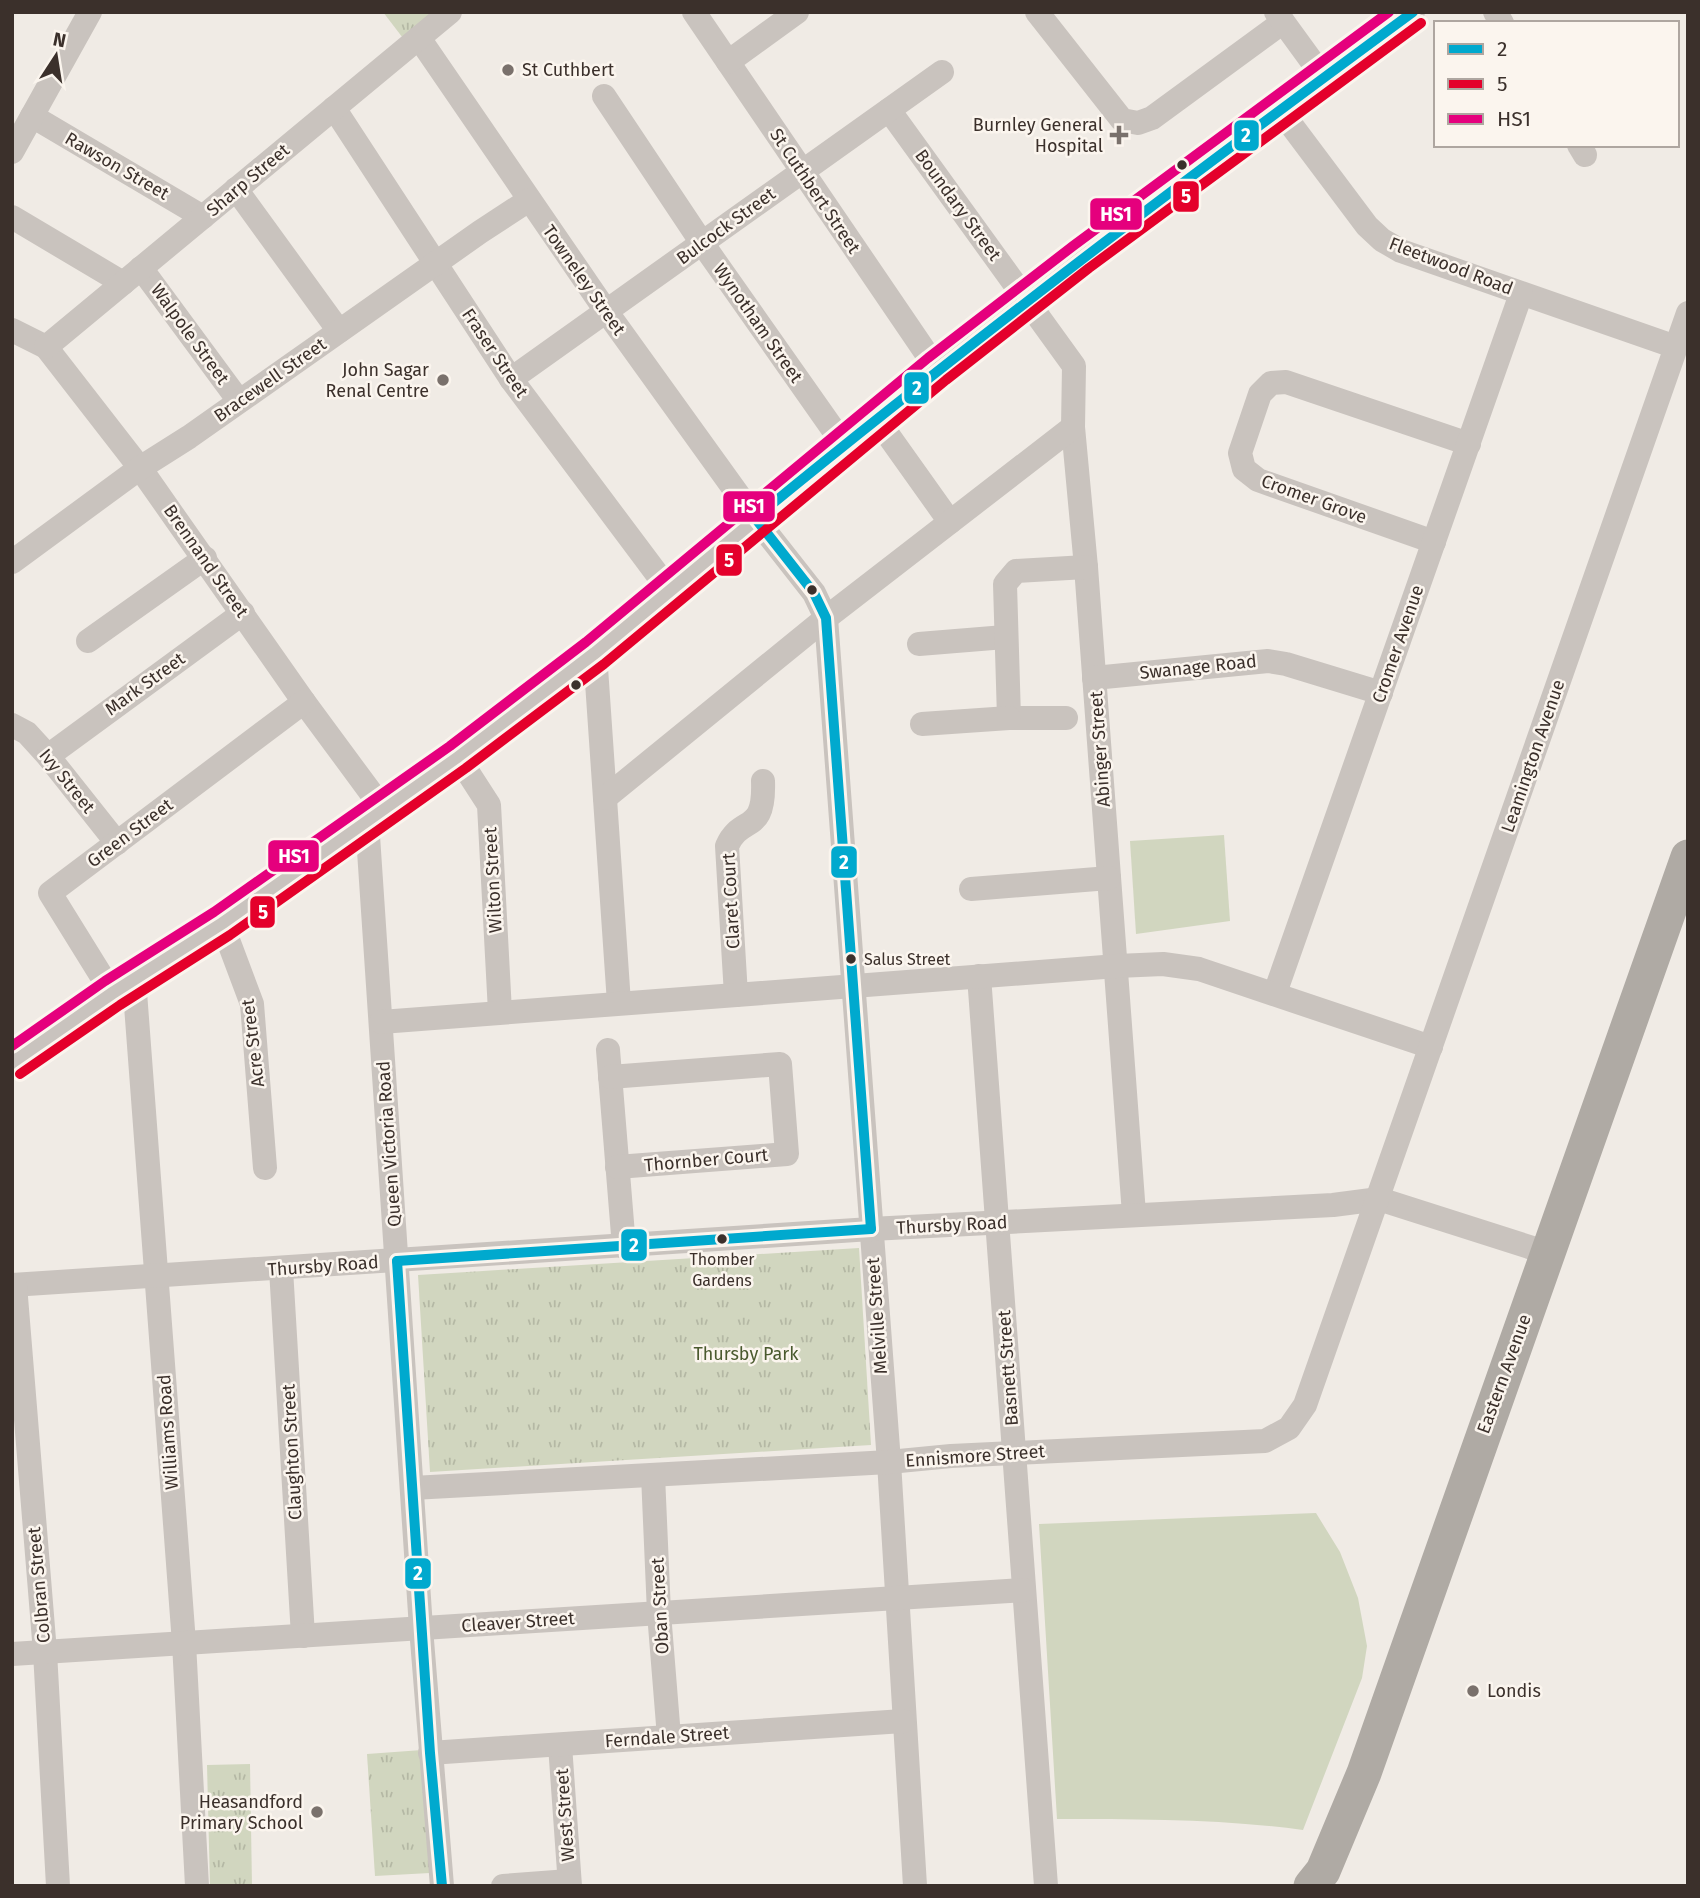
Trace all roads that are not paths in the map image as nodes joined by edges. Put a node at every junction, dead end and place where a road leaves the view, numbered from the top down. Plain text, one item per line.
1 (90, 12) edge
2 (450, 12) edge
3 (694, 12) edge
4 (797, 12) edge
5 (1037, 12) edge
6 (1413, 12) edge
7 (1288, 19) edge
8 (419, 38) junction
9 (728, 62) junction
10 (942, 72) dead end
11 (1324, 78) junction
12 (604, 96) dead end
13 (334, 108) junction
14 (889, 110) junction
15 (1280, 110) junction
16 (32, 116) junction
17 (12, 152) edge
18 (802, 172) junction
19 (236, 189) junction
20 (529, 201) junction
21 (12, 217) edge
22 (203, 217) junction
23 (702, 243) junction
24 (437, 264) junction
25 (132, 275) junction
26 (1521, 294) junction
27 (1026, 300) junction
28 (606, 311) junction
29 (1688, 313) edge
30 (12, 330) edge
31 (339, 331) junction
32 (46, 347) junction
33 (1676, 347) junction
34 (937, 369) junction
35 (511, 379) junction
36 (239, 401) junction
37 (876, 418) junction
38 (1073, 427) junction
39 (1469, 444) junction
40 (844, 445) junction
41 (140, 468) junction
42 (755, 518) junction
43 (950, 522) junction
44 (1434, 542) junction
45 (205, 558) junction
46 (12, 562) edge
47 (1086, 567) junction
48 (669, 590) junction
49 (243, 613) junction
50 (826, 618) junction
51 (1005, 637) junction
52 (88, 641) dead end
53 (919, 644) dead end
54 (595, 653) junction
55 (1094, 678) junction
56 (1381, 693) junction
57 (304, 702) junction
58 (1009, 718) junction
59 (1066, 718) dead end
60 (922, 724) dead end
61 (12, 725) edge
62 (48, 756) junction
63 (458, 757) junction
64 (763, 782) dead end
65 (604, 798) junction
66 (375, 815) junction
67 (117, 843) junction
68 (1688, 857) edge
69 (1109, 878) junction
70 (971, 889) dead end
71 (222, 923) junction
72 (1116, 966) junction
73 (979, 976) junction
74 (135, 979) junction
75 (852, 986) junction
76 (112, 993) junction
77 (1275, 993) junction
78 (736, 995) junction
79 (618, 1003) junction
80 (500, 1013) junction
81 (380, 1022) junction
82 (1432, 1047) junction
83 (608, 1050) dead end
84 (14, 1056) edge
85 (610, 1077) junction
86 (617, 1167) junction
87 (265, 1168) dead end
88 (1379, 1199) junction
89 (1134, 1214) junction
90 (997, 1223) junction
91 (871, 1229) junction
92 (624, 1247) junction
93 (1548, 1254) junction
94 (397, 1261) junction
95 (281, 1269) junction
96 (157, 1276) junction
97 (13, 1285) edge
98 (1014, 1453) junction
99 (889, 1462) junction
100 (653, 1475) junction
101 (412, 1488) junction
102 (1024, 1590) junction
103 (897, 1598) junction
104 (659, 1613) junction
105 (421, 1628) junction
106 (303, 1636) junction
107 (184, 1643) junction
108 (45, 1652) junction
109 (12, 1654) edge
110 (903, 1721) junction
111 (668, 1737) junction
112 (560, 1745) junction
113 (430, 1753) junction
114 (569, 1884) edge
115 (58, 1886) edge
116 (197, 1886) edge
117 (442, 1886) edge
118 (503, 1886) edge
119 (915, 1886) edge
120 (1046, 1886) edge
121 (1311, 1886) edge

1 - 16 street
2 - 8 street, Sharp Street
3 - 9 street, St Cuthbert Street
4 - 9 street
5 - 7 street
6 - 11 street
7 - 11 street
8 - 13 street, Sharp Street
8 - 20 street, Towneley Street
9 - 18 street, St Cuthbert Street
10 - 14 street, Bulcock Street
11 - 15 street
12 - 23 street, Wynotham Street
13 - 19 street, Sharp Street
13 - 24 street, Fraser Street
14 - 18 street, Bulcock Street
14 - 27 street, Boundary Street
15 - 26 street, Fleetwood Road
15 - 27 street
16 - 17 street
16 - 22 street, Rawson Street
18 - 23 street, Bulcock Street
18 - 34 street, St Cuthbert Street
19 - 22 street, Sharp Street
19 - 31 street
20 - 24 street, Bracewell Street
20 - 28 street, Towneley Street
21 - 25 street
22 - 25 street, Sharp Street
23 - 28 street, Bulcock Street
23 - 40 street, Wynotham Street
24 - 31 street, Bracewell Street
24 - 35 street, Fraser Street
25 - 32 street, Sharp Street
25 - 36 street, Walpole Street
26 - 33 street, Fleetwood Road
26 - 39 street, Cromer Avenue
27 - 34 street
27 - 38 street, Abinger Street
28 - 35 street, Bulcock Street
28 - 42 street, Towneley Street
29 - 33 street, Leamington Avenue
30 - 32 street, Brennand Street
31 - 36 street, Bracewell Street
32 - 41 street, Brennand Street
33 - 82 street, Leamington Avenue
34 - 37 street
35 - 48 street, Fraser Street
36 - 41 street, Bracewell Street
37 - 40 street
37 - 43 street
38 - 43 street
38 - 47 street, Abinger Street
39 - 44 street, Cromer Avenue
39 - 44 street, Cromer Grove
40 - 42 street
41 - 45 street, Brennand Street
41 - 46 street, Bracewell Street
42 - 48 street
42 - 50 street, Melville Street
43 - 50 street
44 - 56 street, Cromer Avenue
45 - 49 street, Brennand Street
45 - 52 street
47 - 51 street
47 - 55 street, Abinger Street
48 - 54 street
49 - 57 street, Brennand Street
49 - 62 street, Mark Street
50 - 65 street
50 - 75 street, Melville Street
51 - 53 street
51 - 58 street
54 - 63 street
54 - 65 street
55 - 56 street, Swanage Road
55 - 69 street, Abinger Street
56 - 77 street, Cromer Avenue
57 - 66 street, Brennand Street
57 - 67 street, Green Street
58 - 59 street
58 - 60 street
61 - 62 street, Ivy Street
62 - 67 street, Ivy Street
63 - 66 street
63 - 80 street, Wilton Street
64 - 78 street, Claret Court
65 - 79 street
66 - 71 street
66 - 81 street, Queen Victoria Road
67 - 76 street, Green Street
68 - 93 highway, Eastern Avenue
69 - 70 street
69 - 72 street, Abinger Street
71 - 74 street
71 - 87 street, Acre Street
72 - 73 street
72 - 77 street
72 - 89 street, Abinger Street
73 - 75 street
73 - 90 street, Basnett Street
74 - 76 street
74 - 96 street, Williams Road
75 - 78 street
75 - 91 street, Melville Street
76 - 84 street
77 - 82 street
78 - 79 street
79 - 80 street
80 - 81 street
81 - 94 street, Queen Victoria Road
82 - 88 street, Leamington Avenue
83 - 85 street
85 - 86 street
85 - 86 street, Thornber Court
86 - 92 street
88 - 89 street, Thursby Road
88 - 93 street, Thursby Road
88 - 98 street, Ennismore Street
89 - 90 street, Thursby Road
90 - 91 street, Thursby Road
90 - 98 street, Basnett Street
91 - 92 street, Thursby Road
91 - 99 street, Melville Street
92 - 94 street, Thursby Road
93 - 121 highway, Eastern Avenue
94 - 95 street, Thursby Road
94 - 101 street, Queen Victoria Road
95 - 96 street, Thursby Road
95 - 106 street, Claughton Street
96 - 97 street, Thursby Road
96 - 107 street, Williams Road
97 - 108 street, Colbran Street
98 - 99 street, Ennismore Street
98 - 102 street, Basnett Street
99 - 100 street, Ennismore Street
99 - 103 street, Melville Street
100 - 101 street, Ennismore Street
100 - 104 street, Oban Street
101 - 105 street, Queen Victoria Road
102 - 103 street, Cleaver Street
102 - 120 street, Basnett Street
103 - 104 street, Cleaver Street
103 - 110 street, Melville Street
104 - 105 street, Cleaver Street
104 - 111 street, Oban Street
105 - 106 street, Cleaver Street
105 - 113 street, Queen Victoria Road
106 - 107 street, Cleaver Street
107 - 108 street, Cleaver Street
107 - 116 street, Williams Road
108 - 109 street, Cleaver Street
108 - 115 street, Colbran Street
110 - 111 street, Ferndale Street
110 - 119 street, Melville Street
111 - 112 street, Ferndale Street
112 - 113 street, Ferndale Street
112 - 114 street, West Street
113 - 117 street, Queen Victoria Road
114 - 118 street

